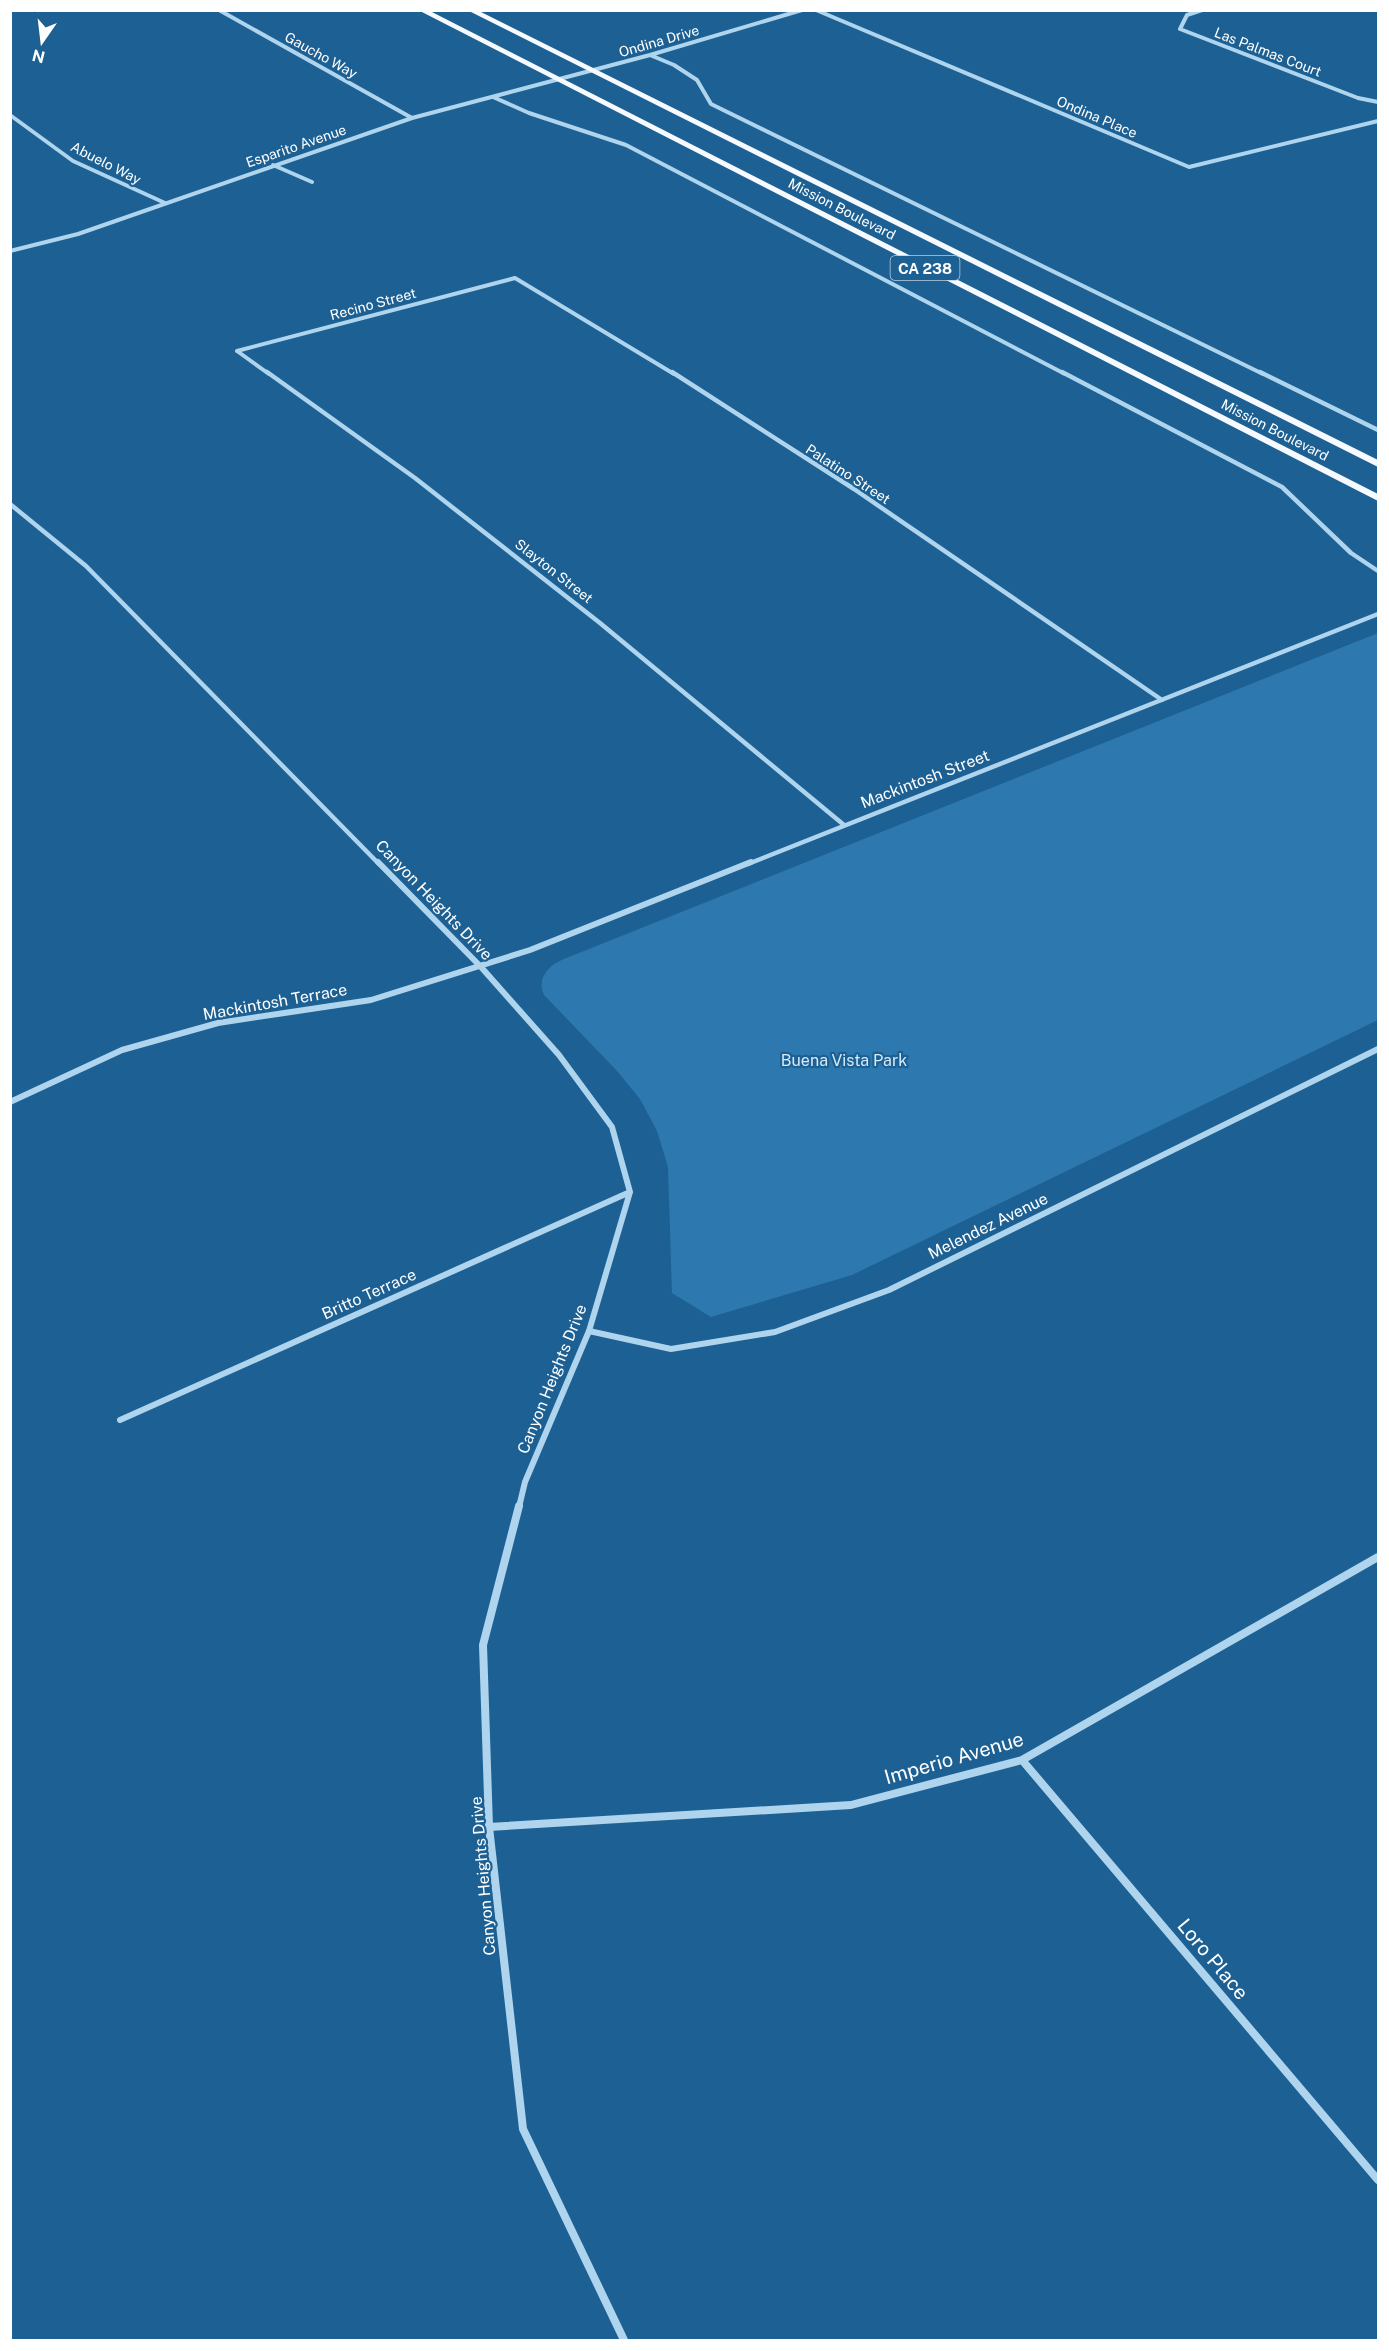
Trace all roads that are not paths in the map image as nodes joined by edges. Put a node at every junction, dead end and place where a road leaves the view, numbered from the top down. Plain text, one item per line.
1 (219, 10) edge
2 (421, 10) edge
3 (470, 10) edge
4 (802, 10) edge
5 (816, 10) edge
6 (1202, 10) edge
7 (650, 54) junction
8 (591, 71) junction
9 (557, 80) junction
10 (493, 97) junction
11 (1378, 102) edge
12 (10, 115) edge
13 (412, 118) junction
14 (1378, 122) edge
15 (273, 165) junction
16 (312, 182) dead end
17 (165, 204) junction
18 (10, 251) edge
19 (515, 278) joint
20 (237, 351) joint
21 (1378, 430) edge
22 (1378, 464) edge
23 (1378, 498) edge
24 (10, 504) edge
25 (1378, 571) edge
26 (1378, 614) edge
27 (1162, 700) junction
28 (844, 825) junction
29 (481, 967) junction
30 (1378, 1049) edge
31 (10, 1102) edge
32 (630, 1192) junction
33 (590, 1330) junction
34 (120, 1420) dead end
35 (1378, 1557) edge
36 (1022, 1760) junction
37 (489, 1827) junction
38 (1378, 2180) edge
39 (624, 2340) edge

1 - 13 street, Gaucho Way
2 - 9 main road, Mission Boulevard / CA 238
3 - 8 main road, Mission Boulevard / CA 238
4 - 7 street, Ondina Drive
5 - 14 street, Ondina Place
6 - 11 street, Las Palmas Court
7 - 8 street, Ondina Drive
7 - 21 street
8 - 9 street, Esparito Avenue
8 - 22 main road, Mission Boulevard / CA 238
9 - 10 street, Esparito Avenue
9 - 23 main road, Mission Boulevard / CA 238
10 - 13 street, Esparito Avenue
10 - 25 street
12 - 17 street, Abuelo Way
13 - 15 street, Esparito Avenue
15 - 16 street
15 - 17 street, Esparito Avenue
17 - 18 street, Esparito Avenue
19 - 20 street, Recino Street
19 - 27 street, Palatino Street
20 - 28 street, Slayton Street
24 - 29 street, Canyon Heights Drive
26 - 27 street, Mackintosh Street
27 - 28 street, Mackintosh Street
28 - 29 street, Mackintosh Street
29 - 31 street, Mackintosh Terrace
29 - 32 street, Canyon Heights Drive
30 - 33 street, Melendez Avenue
32 - 33 street, Canyon Heights Drive
32 - 34 street, Britto Terrace
33 - 37 street, Canyon Heights Drive
35 - 36 street, Imperio Avenue
36 - 37 street, Imperio Avenue
36 - 38 street, Loro Place
37 - 39 street, Canyon Heights Drive

